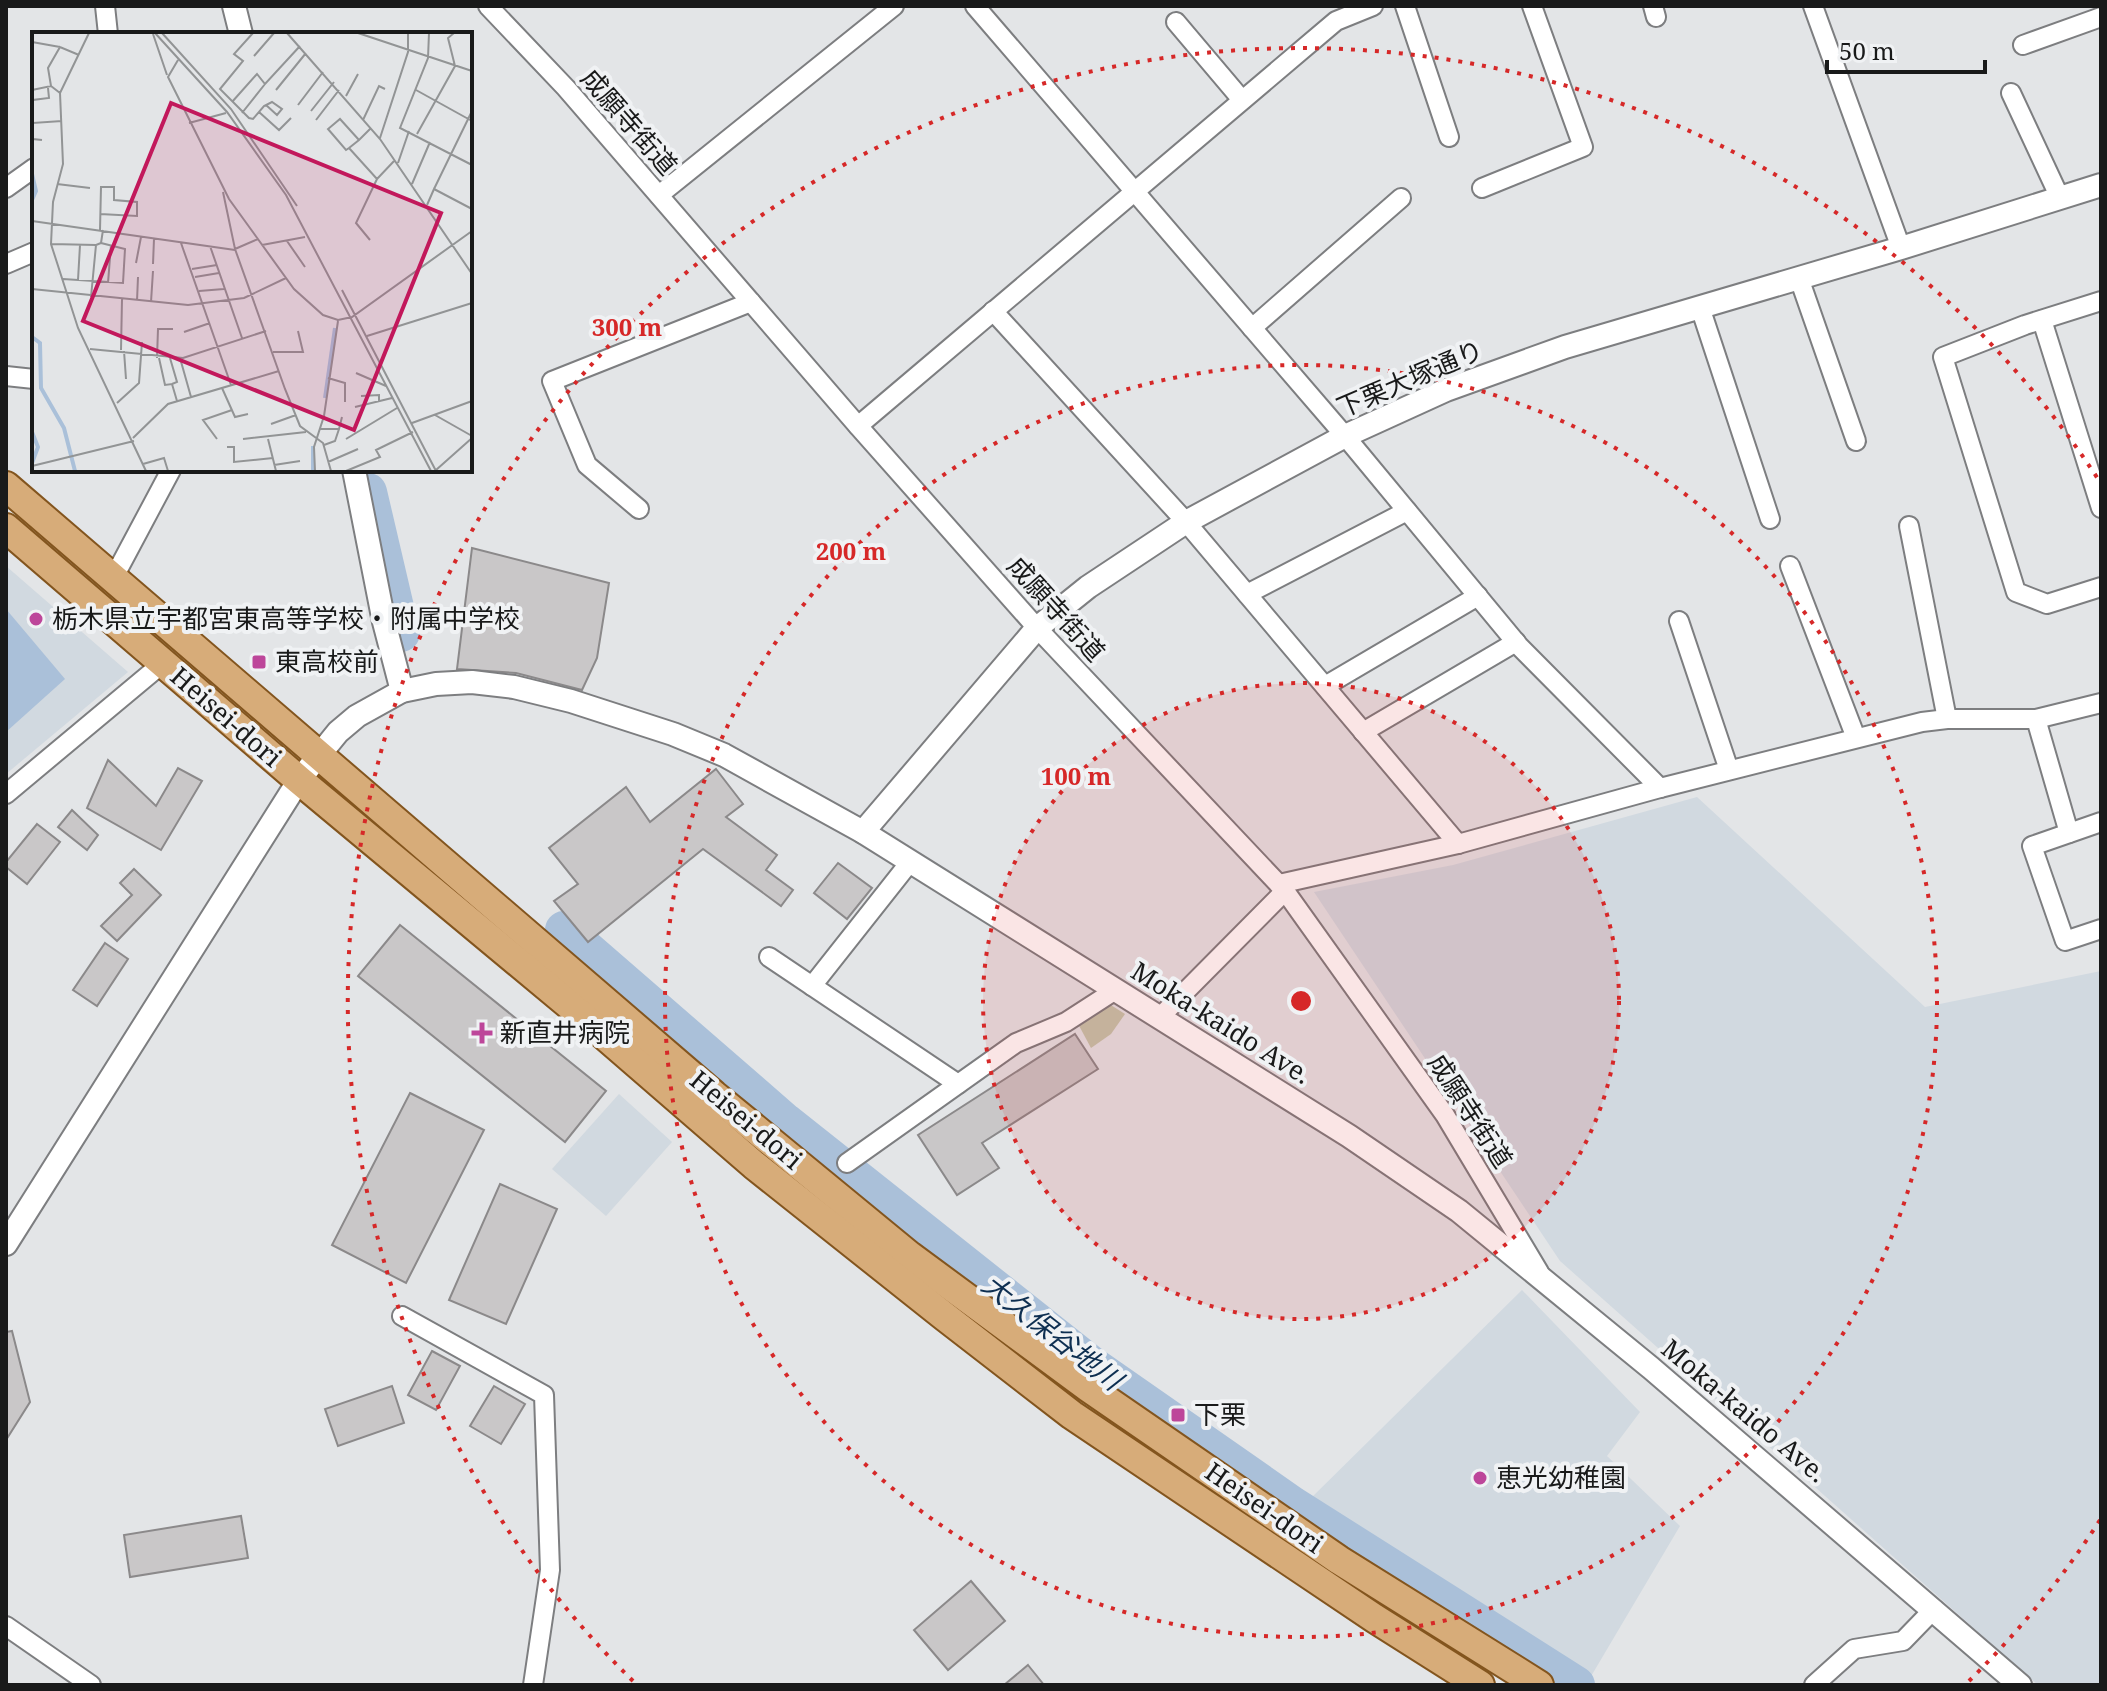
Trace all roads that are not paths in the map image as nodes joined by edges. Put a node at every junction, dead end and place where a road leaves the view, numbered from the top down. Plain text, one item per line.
1 (105, 6) edge
2 (234, 6) edge
3 (488, 6) edge
4 (894, 6) edge
5 (975, 6) edge
6 (1405, 6) edge
7 (1532, 6) edge
8 (1813, 6) edge
9 (1361, 8) edge
10 (2101, 17) edge
11 (1176, 22) dead end
12 (108, 32) edge
13 (240, 32) edge
14 (2023, 45) dead end
15 (2011, 93) dead end
16 (1242, 100) junction
17 (1449, 137) dead end
18 (32, 169) edge
19 (2101, 185) edge
20 (6, 188) edge
21 (1482, 188) dead end
22 (1134, 191) junction
23 (659, 195) junction
24 (1401, 198) dead end
25 (2060, 198) junction
26 (1901, 248) junction
27 (32, 253) edge
28 (6, 264) edge
29 (1799, 278) junction
30 (2101, 301) edge
31 (751, 302) junction
32 (1700, 307) junction
33 (993, 311) junction
34 (2042, 320) junction
35 (1252, 328) junction
36 (6, 376) edge
37 (32, 379) edge
38 (858, 426) junction
39 (1345, 436) junction
40 (1856, 441) dead end
41 (170, 472) edge
42 (354, 472) edge
43 (6, 486) edge
44 (2101, 508) edge
45 (639, 509) dead end
46 (1407, 511) junction
47 (1770, 519) dead end
48 (1186, 522) junction
49 (1909, 526) dead end
50 (6, 528) edge
51 (1790, 566) dead end
52 (114, 577) junction
53 (2101, 587) edge
54 (1247, 594) junction
55 (1478, 596) junction
56 (1679, 621) dead end
57 (1037, 628) junction
58 (1516, 642) junction
59 (163, 663) junction
60 (1325, 686) junction
61 (402, 691) junction
62 (2101, 703) edge
63 (1947, 719) junction
64 (2036, 719) junction
65 (1363, 732) junction
66 (1856, 738) junction
67 (319, 753) junction
68 (1729, 770) junction
69 (299, 780) junction
70 (1660, 788) junction
71 (6, 794) edge
72 (2101, 822) edge
73 (863, 832) junction
74 (2069, 833) junction
75 (1458, 844) junction
76 (910, 862) junction
77 (1282, 888) junction
78 (2101, 929) edge
79 (769, 957) dead end
80 (812, 986) junction
81 (1114, 991) junction
82 (1159, 1018) junction
83 (958, 1084) junction
84 (847, 1163) dead end
85 (6, 1244) edge
86 (1543, 1279) junction
87 (402, 1316) dead end
88 (1934, 1609) junction
89 (6, 1626) edge
90 (91, 1685) edge
91 (533, 1685) edge
92 (1480, 1685) edge
93 (1539, 1685) edge
94 (1814, 1685) edge
95 (2020, 1685) edge

1 - 12 street
2 - 13 street
3 - 23 street, 成願寺街道
4 - 23 street
5 - 22 street
6 - 17 street
7 - 21 street
8 - 26 street
9 - 16 street
10 - 14 street
11 - 16 street
15 - 25 street
16 - 22 street
18 - 20 street
19 - 25 street, 下栗大塚通り
22 - 33 street
22 - 35 street
23 - 31 street, 成願寺街道
24 - 35 street
25 - 26 street, 下栗大塚通り
26 - 29 street, 下栗大塚通り
27 - 28 street
29 - 32 street, 下栗大塚通り
29 - 40 street
30 - 34 street
31 - 38 street, 成願寺街道
31 - 45 street
32 - 39 street, 下栗大塚通り
32 - 47 street
33 - 38 street
33 - 48 street
34 - 44 street
34 - 53 street
35 - 39 street
36 - 37 street
38 - 57 street, 成願寺街道
39 - 46 street
39 - 48 street, 下栗大塚通り
41 - 52 street
42 - 61 street
43 - 52 main road, Heisei-dori
46 - 54 street
46 - 55 street
48 - 54 street
48 - 57 street, 下栗大塚通り
49 - 63 street
50 - 59 main road, Heisei-dori
51 - 66 street
52 - 67 main road, Heisei-dori
54 - 60 street
55 - 58 street
55 - 60 street
56 - 68 street
57 - 73 street, 下栗大塚通り
57 - 77 street, 成願寺街道
58 - 65 street
58 - 70 street
59 - 69 main road, Heisei-dori
59 - 71 street
60 - 65 street
61 - 67 street, Moka-kaido Ave.
61 - 73 street, Moka-kaido Ave.
62 - 64 street
63 - 64 street
63 - 66 street
64 - 74 street
65 - 75 street
66 - 68 street
67 - 69 street, Moka-kaido Ave.
67 - 93 main road, Heisei-dori
68 - 70 street
69 - 85 street, Moka-kaido Ave.
69 - 92 main road, Heisei-dori
70 - 75 street
72 - 74 street
73 - 76 street, Moka-kaido Ave.
74 - 78 street
75 - 77 street
76 - 80 street
76 - 81 street, Moka-kaido Ave.
77 - 82 street
77 - 86 street, 成願寺街道
79 - 80 street
80 - 83 street
81 - 82 street, Moka-kaido Ave.
81 - 83 street
82 - 86 street, Moka-kaido Ave.
83 - 84 street
86 - 88 street, Moka-kaido Ave.
87 - 91 street
88 - 94 street
88 - 95 street, Moka-kaido Ave.
89 - 90 street

